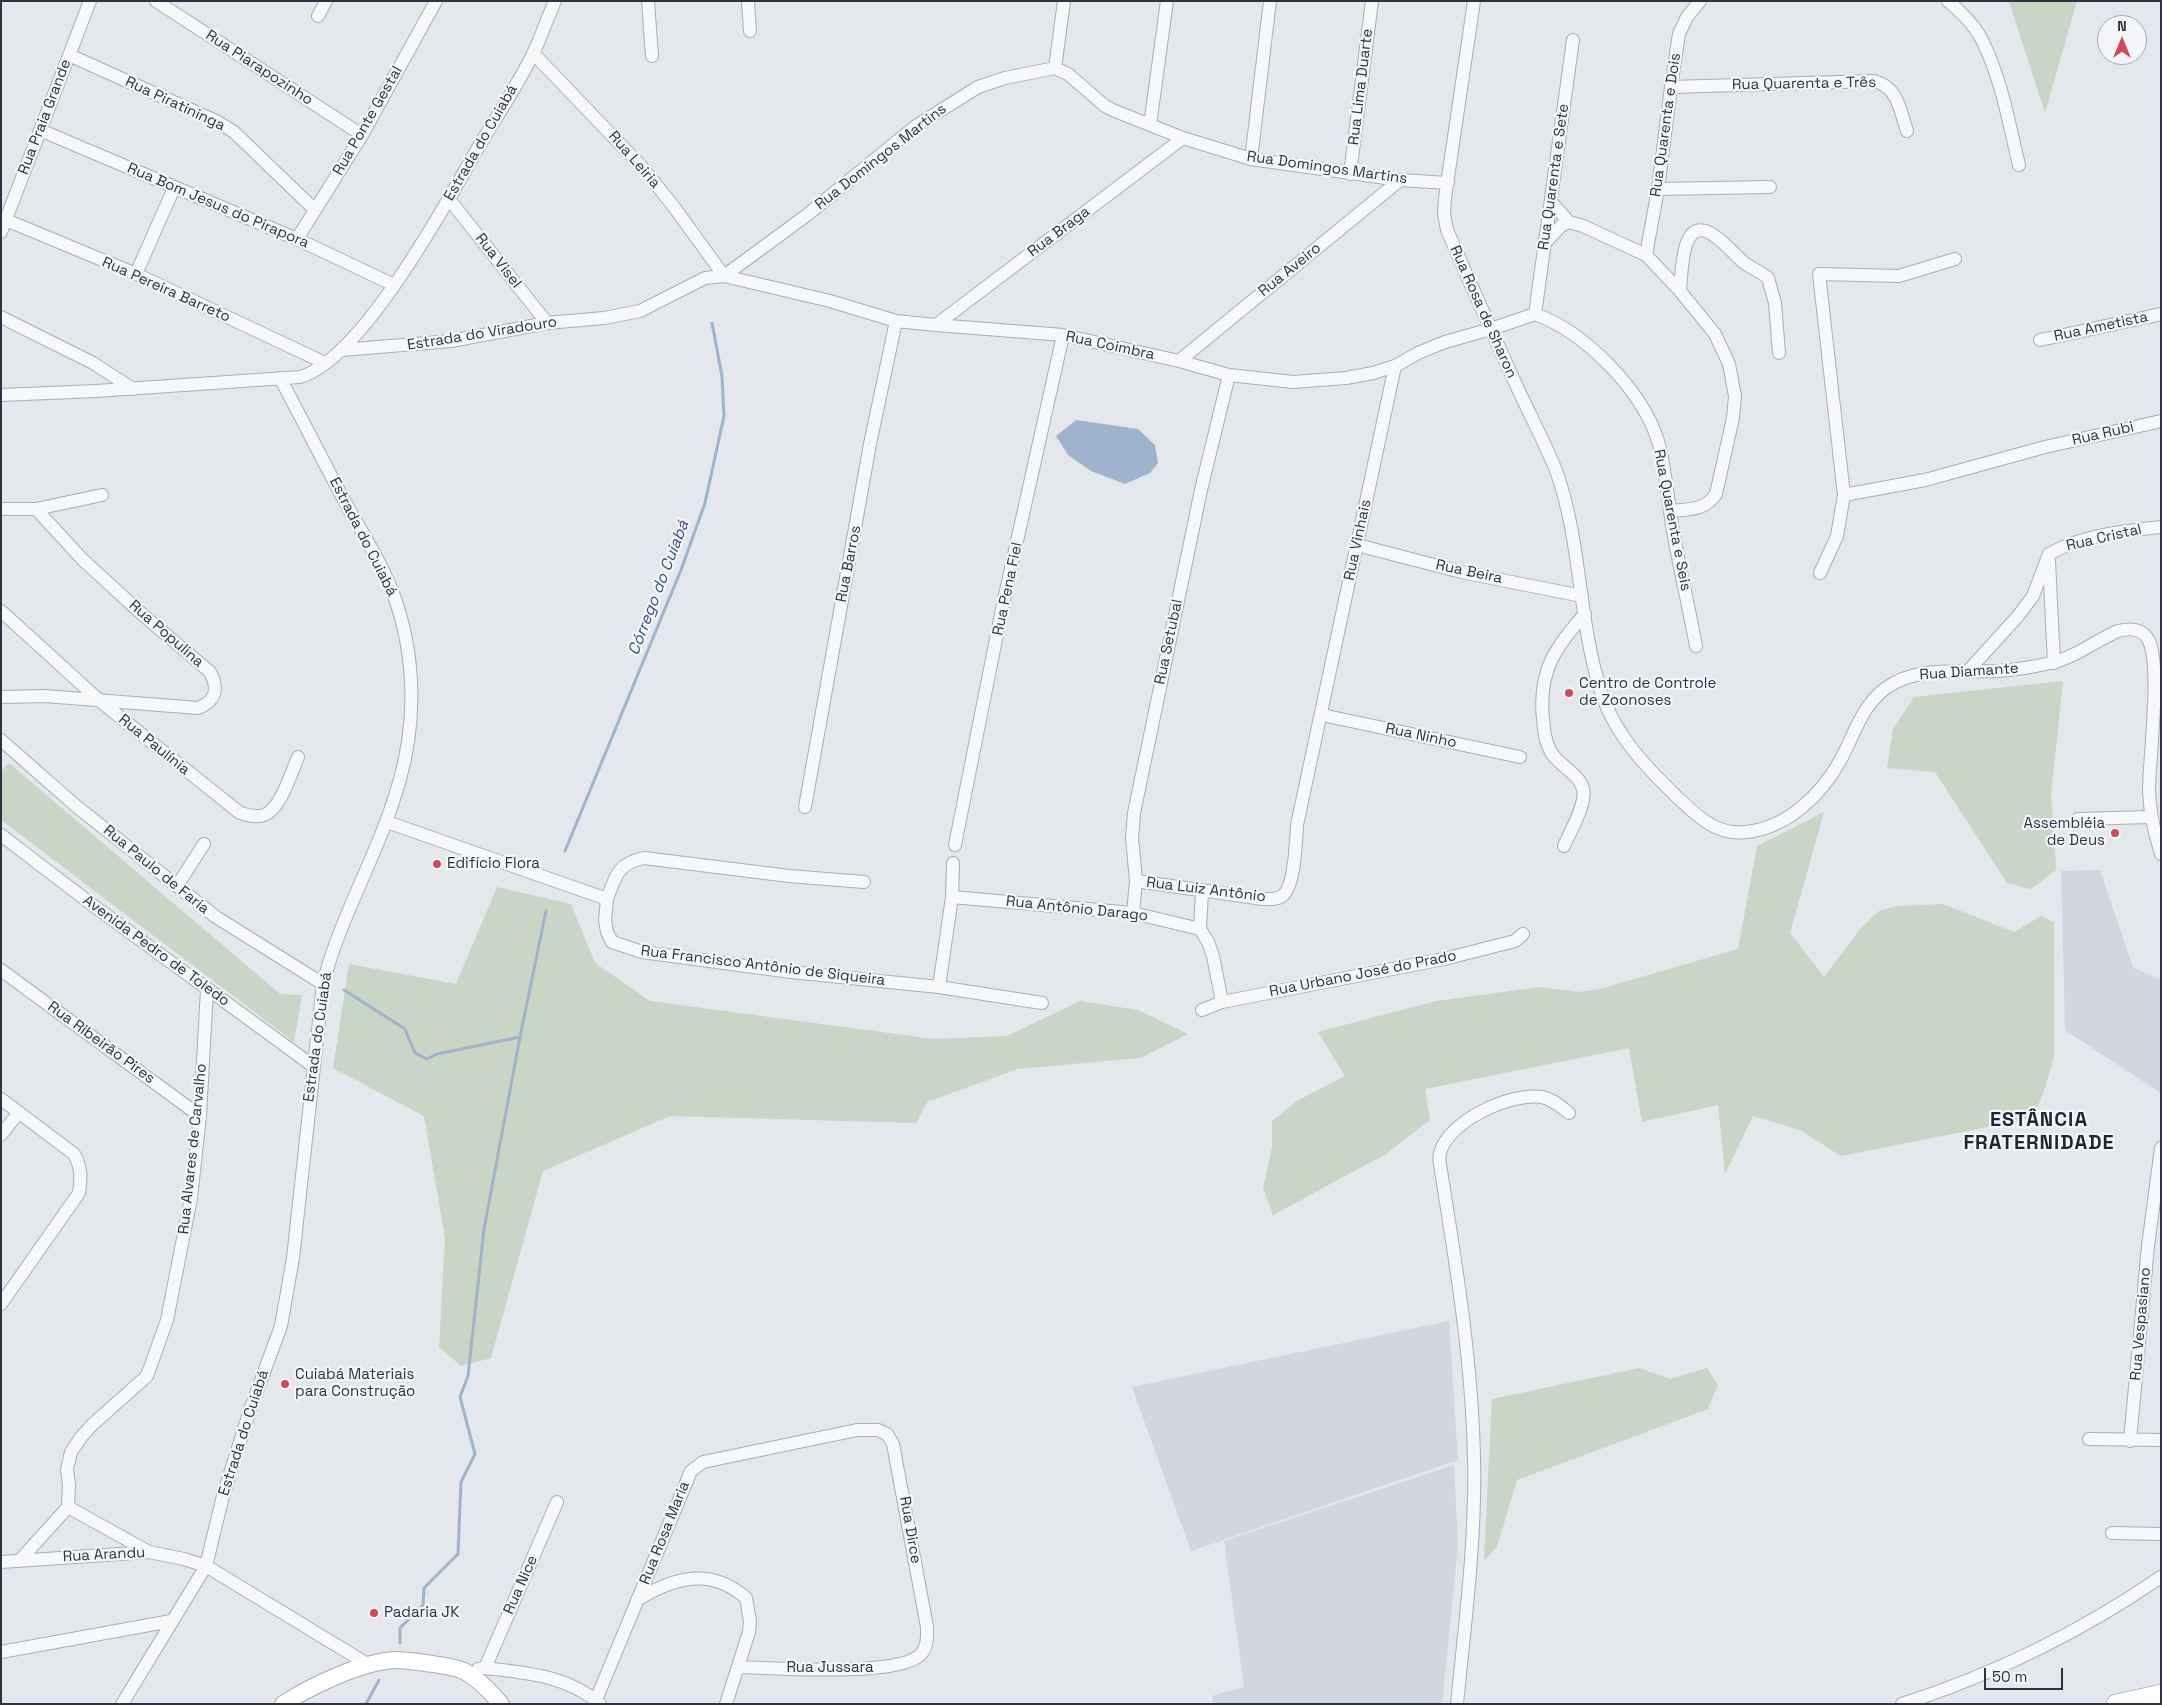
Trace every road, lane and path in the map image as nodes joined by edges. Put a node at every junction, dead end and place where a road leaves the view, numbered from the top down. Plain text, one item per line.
1 (90, 1) edge
2 (156, 1) edge
3 (326, 1) edge
4 (436, 1) edge
5 (554, 1) edge
6 (648, 1) edge
7 (748, 1) edge
8 (1064, 1) edge
9 (1166, 1) edge
10 (1270, 1) edge
11 (1372, 1) edge
12 (1474, 1) edge
13 (1700, 1) edge
14 (1948, 1) edge
15 (318, 16) dead end
16 (750, 31) dead end
17 (1573, 40) dead end
18 (533, 53) junction
19 (68, 55) junction
20 (652, 56) dead end
21 (1055, 68) junction
22 (1670, 87) junction
23 (1150, 125) junction
24 (40, 130) junction
25 (1907, 131) dead end
26 (362, 135) junction
27 (1183, 138) junction
28 (1251, 159) junction
29 (2019, 165) dead end
30 (1350, 174) junction
31 (1400, 180) junction
32 (1448, 183) junction
33 (1770, 187) dead end
34 (174, 188) junction
35 (1658, 189) junction
36 (449, 198) junction
37 (1551, 202) junction
38 (315, 210) junction
39 (1570, 222) junction
40 (3, 226) edge
41 (297, 239) junction
42 (1546, 242) junction
43 (1646, 255) junction
44 (1955, 260) dead end
45 (136, 274) junction
46 (724, 276) junction
47 (394, 285) junction
48 (1680, 290) junction
49 (1535, 314) junction
50 (2161, 314) edge
51 (1, 317) edge
52 (896, 320) junction
53 (548, 323) junction
54 (936, 325) junction
55 (1491, 330) junction
56 (1064, 335) junction
57 (2040, 340) dead end
58 (342, 350) junction
59 (1779, 353) dead end
60 (1179, 361) junction
61 (325, 363) junction
62 (1395, 366) junction
63 (1229, 375) junction
64 (280, 378) junction
65 (133, 389) junction
66 (1, 395) edge
67 (2161, 421) edge
68 (1844, 495) junction
69 (102, 496) dead end
70 (1, 509) edge
71 (36, 509) junction
72 (1670, 511) junction
73 (2161, 527) edge
74 (1357, 545) junction
75 (2049, 554) junction
76 (1820, 573) dead end
77 (1582, 596) junction
78 (1, 611) edge
79 (1585, 614) junction
80 (1696, 646) dead end
81 (2054, 662) junction
82 (1969, 670) junction
83 (1, 697) edge
84 (100, 701) junction
85 (1322, 715) junction
86 (1, 740) edge
87 (298, 757) dead end
88 (1520, 757) dead end
89 (805, 808) dead end
90 (2150, 817) junction
91 (2078, 819) dead end
92 (387, 822) junction
93 (1, 835) edge
94 (204, 844) dead end
95 (955, 845) dead end
96 (1564, 846) dead end
97 (2161, 854) edge
98 (953, 863) dead end
99 (1292, 876) joint
100 (1136, 881) junction
101 (864, 882) dead end
102 (177, 886) junction
103 (1202, 892) junction
104 (952, 897) junction
105 (606, 899) junction
106 (1133, 913) junction
107 (1200, 930) junction
108 (1523, 934) dead end
109 (1, 970) edge
110 (323, 984) junction
111 (939, 987) junction
112 (207, 990) junction
113 (1222, 1002) junction
114 (1042, 1003) dead end
115 (1202, 1010) dead end
116 (313, 1066) junction
117 (1, 1098) edge
118 (19, 1112) junction
119 (1569, 1113) dead end
120 (200, 1116) junction
121 (1, 1135) edge
122 (2161, 1148) edge
123 (2154, 1247) edge
124 (1, 1304) edge
125 (857, 1430) joint
126 (2089, 1439) dead end
127 (2161, 1440) edge
128 (2130, 1441) junction
129 (557, 1502) dead end
130 (68, 1507) junction
131 (2112, 1533) dead end
132 (2161, 1534) edge
133 (149, 1552) junction
134 (21, 1559) junction
135 (1, 1562) edge
136 (206, 1566) junction
137 (2161, 1577) edge
138 (638, 1600) junction
139 (171, 1621) junction
140 (1, 1652) edge
141 (919, 1657) joint
142 (369, 1665) junction
143 (739, 1667) junction
144 (485, 1668) junction
145 (463, 1671) junction
146 (2161, 1694) edge
147 (598, 1702) edge
148 (122, 1704) edge
149 (283, 1704) edge
150 (501, 1704) edge
151 (726, 1704) edge
152 (1457, 1704) edge
153 (1902, 1704) edge
154 (2116, 1704) edge

1 - 19 street, Rua Praia Grande
2 - 26 street, Rua Piarapozinho
3 - 15 street
4 - 26 street, Rua Ponte Gestal
5 - 18 street, Estrada do Cuiabá
6 - 20 street
7 - 16 street
8 - 21 street
9 - 23 street
10 - 28 street
11 - 30 street, Rua Lima Duarte
12 - 32 street, Rua Rosa de Sharon
13 - 22 street, Rua Quarenta e Dois
14 - 29 street
17 - 37 street, Rua Quarenta e Sete
18 - 36 street, Estrada do Cuiabá
18 - 46 street, Rua Leiria
19 - 24 street, Rua Praia Grande
19 - 38 street, Rua Piratininga
21 - 23 street, Rua Domingos Martins
21 - 46 street, Rua Domingos Martins
22 - 25 street, Rua Quarenta e Três
22 - 35 street, Rua Quarenta e Dois
23 - 27 street, Rua Domingos Martins
24 - 34 street, Rua Bom Jesus do Pirapora
24 - 40 street, Rua Praia Grande
26 - 38 street, Rua Ponte Gestal
27 - 28 street, Rua Domingos Martins
27 - 54 street, Rua Braga
28 - 30 street, Rua Domingos Martins
30 - 31 street, Rua Domingos Martins
31 - 32 street, Rua Domingos Martins
31 - 60 street, Rua Aveiro
32 - 55 street, Rua Rosa de Sharon
33 - 35 street
34 - 41 street, Rua Bom Jesus do Pirapora
34 - 45 street
35 - 43 street, Rua Quarenta e Dois
36 - 47 street, Estrada do Cuiabá
36 - 53 street, Rua Visel
37 - 39 street
37 - 42 street, Rua Quarenta e Sete
38 - 41 street, Rua Ponte Gestal
39 - 42 street
39 - 43 street
40 - 45 street, Rua Pereira Barreto
41 - 47 street, Rua Bom Jesus do Pirapora
42 - 49 street, Rua Quarenta e Sete
43 - 48 street
44 - 68 street
45 - 61 street, Rua Pereira Barreto
46 - 52 street, Rua Coimbra
46 - 53 street, Estrada do Viradouro
47 - 58 street, Estrada do Cuiabá
48 - 59 street
48 - 72 street
49 - 55 street
49 - 72 street, Rua Quarenta e Seis
50 - 57 street, Rua Ametista
51 - 65 street
52 - 54 street, Rua Coimbra
52 - 89 street, Rua Barros
53 - 58 street, Estrada do Viradouro
54 - 56 street, Rua Coimbra
55 - 62 street, Rua Coimbra
55 - 77 street, Rua Rosa de Sharon
56 - 60 street, Rua Coimbra
56 - 95 street, Rua Pena Fiel
58 - 61 street
60 - 63 street, Rua Coimbra
61 - 64 street
62 - 63 street, Rua Coimbra
62 - 74 street, Rua Vinhais
63 - 100 street, Rua Setubal
64 - 65 street
64 - 92 street, Estrada do Cuiabá
65 - 66 street
67 - 68 street, Rua Rubi
68 - 76 street
69 - 71 street
70 - 71 street
71 - 84 street, Rua Populina
72 - 80 street, Rua Quarenta e Seis
73 - 75 street, Rua Cristal
74 - 77 street, Rua Beira
74 - 85 street, Rua Vinhais
75 - 81 street
75 - 82 street
77 - 79 street, Rua Rosa de Sharon
78 - 84 street, Rua Paulínia
79 - 82 street, Rua Diamante
79 - 96 street
81 - 82 street, Rua Diamante
81 - 90 street, Rua Diamante
83 - 84 street, Rua Populina
84 - 87 street, Rua Paulínia
85 - 88 street, Rua Ninho
85 - 99 street, Rua Vinhais
86 - 102 street, Rua Paulo de Faria
90 - 91 street
90 - 97 street, Rua Diamante
92 - 105 street
92 - 110 street, Estrada do Cuiabá
93 - 112 street, Avenida Pedro de Toledo
94 - 102 street
98 - 104 street
99 - 103 street, Rua Luiz Antônio
100 - 103 street, Rua Luiz Antônio
100 - 106 street, Rua Setubal
101 - 105 street
102 - 110 street, Rua Paulo de Faria
103 - 107 street
104 - 106 street, Rua Antônio Darago
104 - 111 street
105 - 111 street, Rua Francisco Antônio de Siqueira
106 - 107 street, Rua Antônio Darago
107 - 113 street
108 - 113 street, Rua Urbano José do Prado
109 - 120 street, Rua Ribeirão Pires
110 - 116 street, Estrada do Cuiabá
111 - 114 street, Rua Francisco Antônio de Siqueira
112 - 116 street, Avenida Pedro de Toledo
112 - 120 street, Rua Alvares de Carvalho
113 - 115 street, Rua Urbano José do Prado
116 - 136 street, Estrada do Cuiabá
117 - 118 street
118 - 121 street
118 - 124 street
119 - 152 street
120 - 130 street, Rua Alvares de Carvalho
122 - 123 street, Rua Vespasiano
123 - 128 street, Rua Vespasiano
125 - 138 street, Rua Rosa Maria
125 - 141 street, Rua Dirce
126 - 128 street
127 - 128 street
129 - 144 street, Rua Nice
130 - 133 street
130 - 134 street
131 - 132 street
133 - 134 street, Rua Arandu
133 - 136 street, Rua Arandu
134 - 135 street, Rua Arandu
136 - 139 street, Estrada do Cuiabá
136 - 142 street, Rua Arandu
137 - 153 street
138 - 143 street
138 - 147 street, Rua Rosa Maria
139 - 140 street
139 - 148 street, Estrada do Cuiabá
141 - 143 street, Rua Jussara
142 - 145 main road
142 - 149 main road
143 - 151 street
144 - 145 street
144 - 147 street
145 - 150 main road
146 - 154 highway

